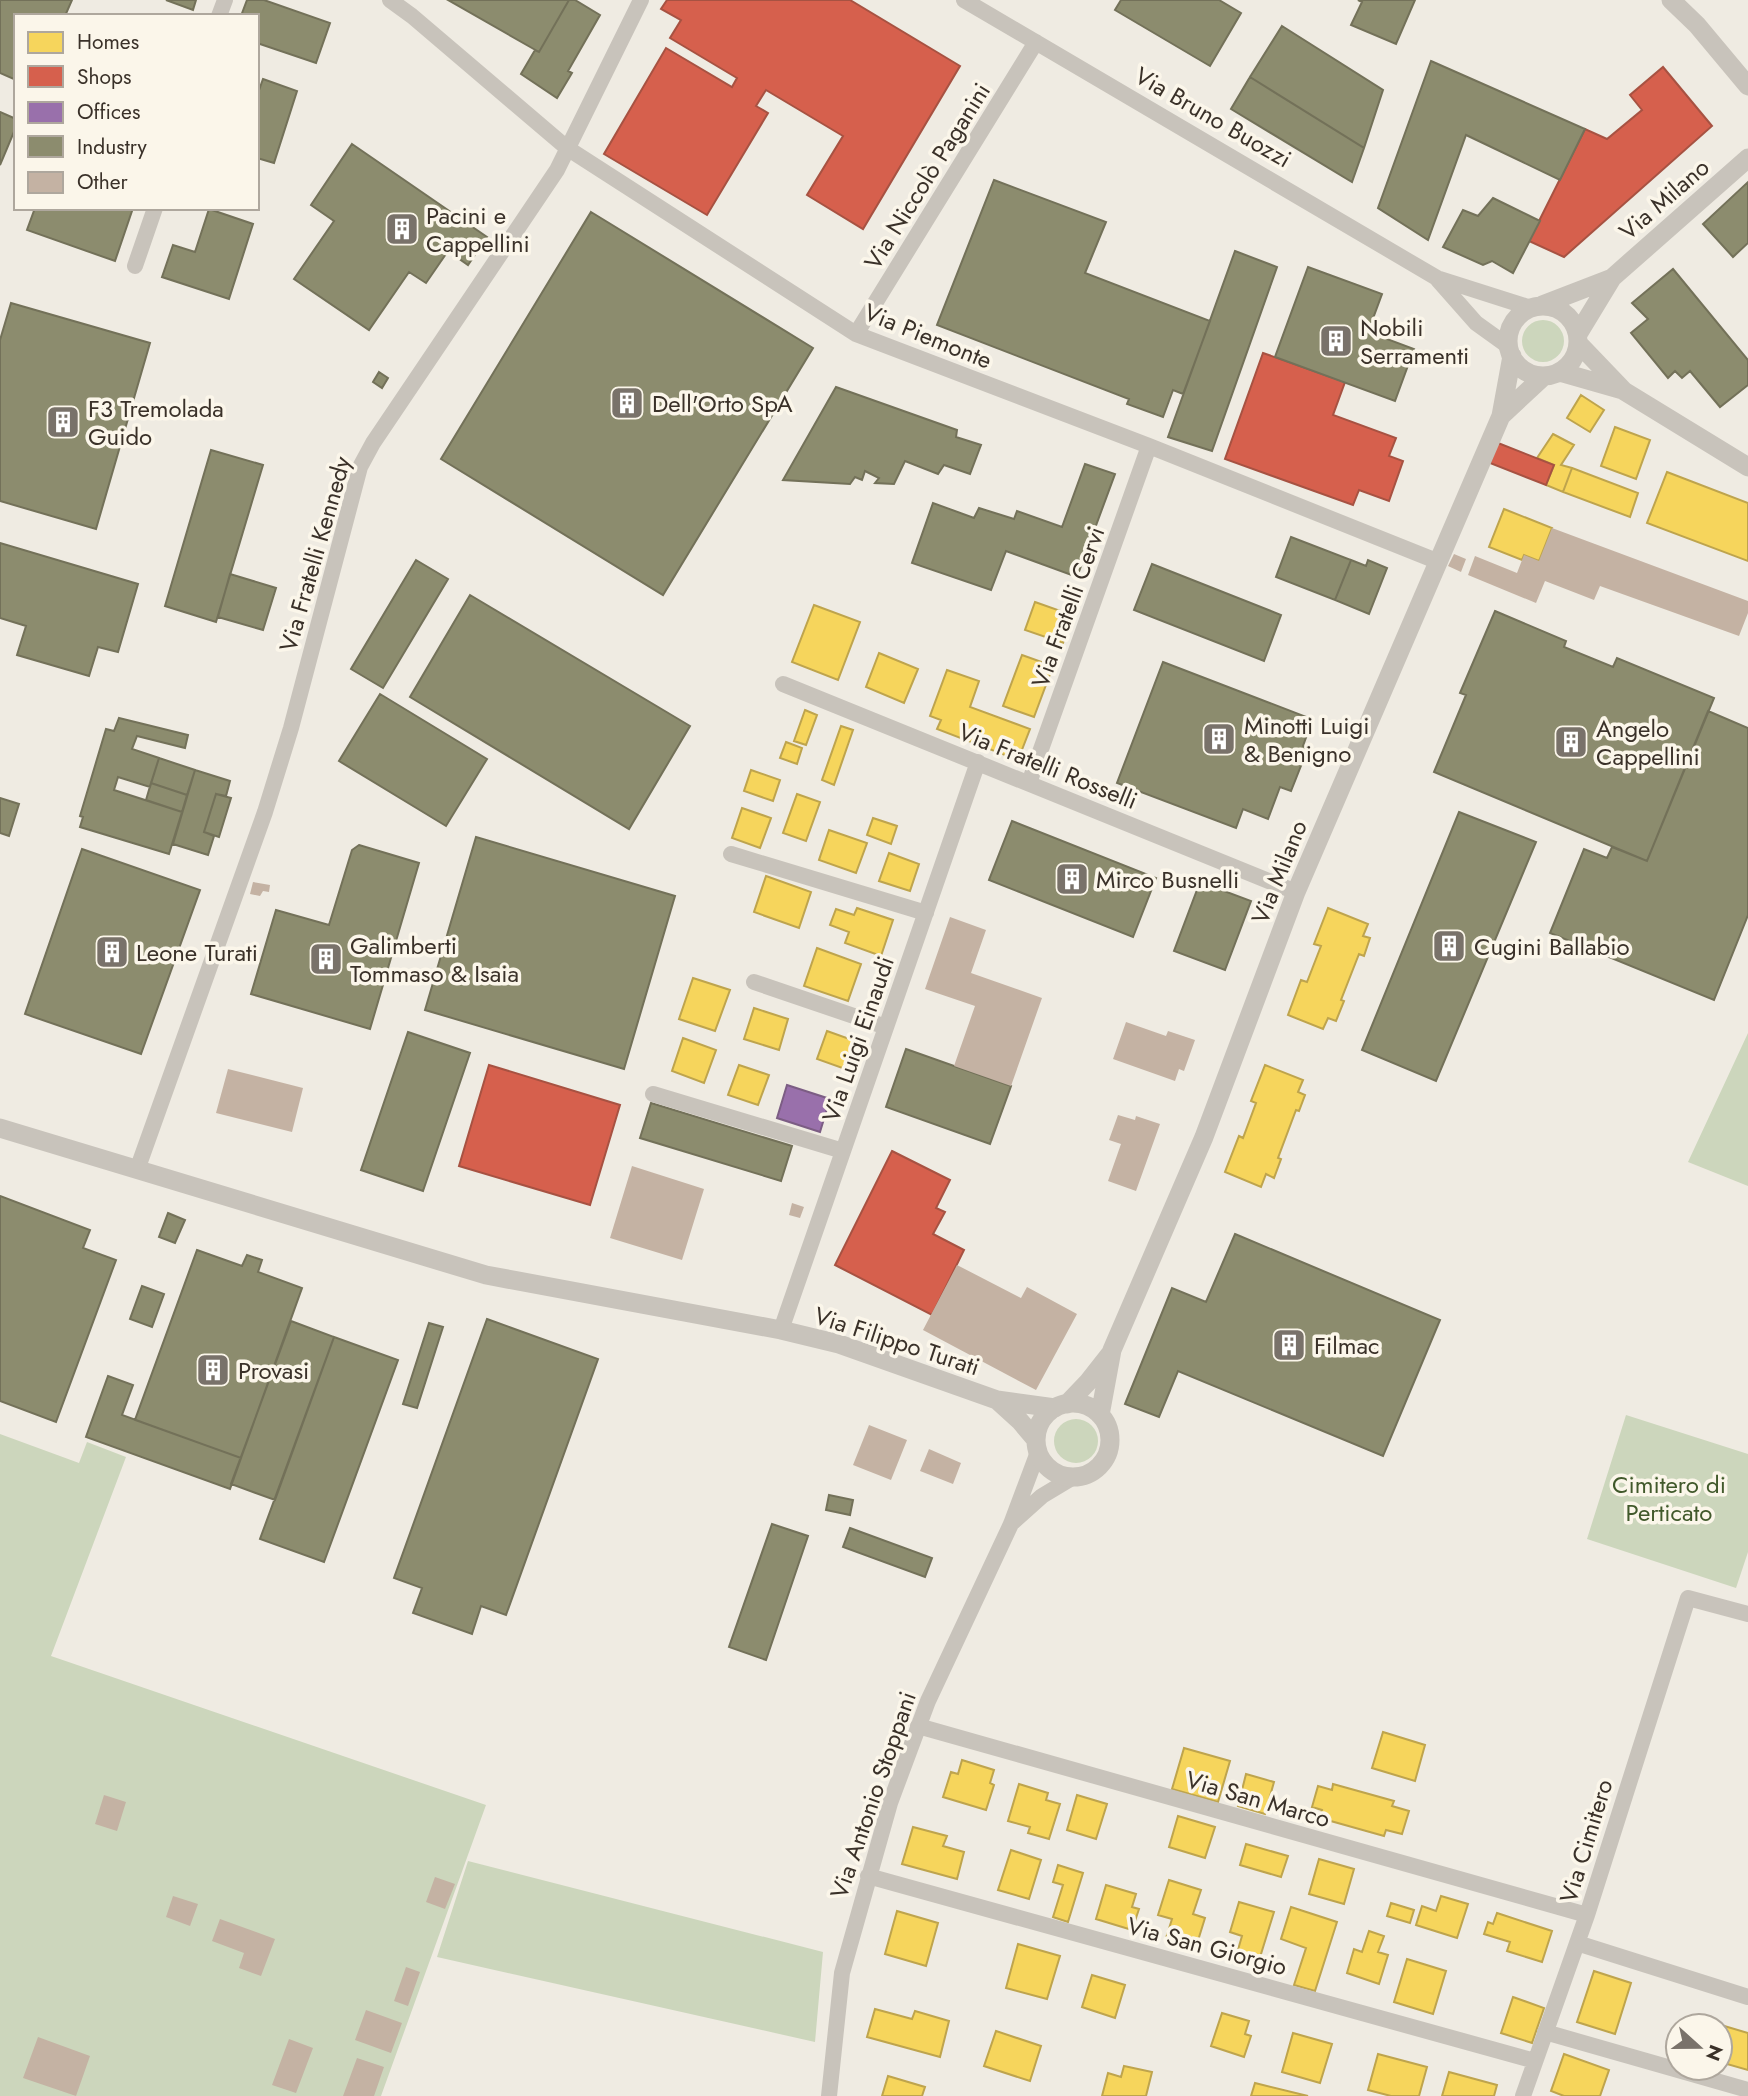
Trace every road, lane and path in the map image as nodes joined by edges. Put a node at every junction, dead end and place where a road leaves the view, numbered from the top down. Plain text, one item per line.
1 (390, 0) edge
2 (641, 0) edge
3 (964, 0) edge
4 (1671, 0) edge
5 (1036, 42) junction
6 (1748, 86) edge
7 (567, 148) junction
8 (1748, 158) edge
9 (154, 210) edge
10 (135, 266) dead end
11 (1437, 278) junction
12 (1612, 278) junction
13 (1536, 307) junction
14 (856, 334) junction
15 (1578, 338) junction
16 (1510, 351) junction
17 (1552, 374) junction
18 (1624, 390) junction
19 (1501, 416) junction
20 (1149, 446) junction
21 (1748, 467) edge
22 (1439, 562) junction
23 (783, 684) dead end
24 (978, 762) junction
25 (1029, 783) junction
26 (731, 855) dead end
27 (1296, 892) junction
28 (926, 913) junction
29 (754, 982) dead end
30 (886, 1027) junction
31 (653, 1094) dead end
32 (0, 1128) edge
33 (843, 1151) junction
34 (136, 1170) junction
35 (781, 1330) junction
36 (1112, 1350) junction
37 (997, 1400) junction
38 (1060, 1406) junction
39 (1100, 1415) junction
40 (1037, 1446) junction
41 (1072, 1478) junction
42 (1011, 1524) junction
43 (1748, 1614) edge
44 (918, 1726) junction
45 (868, 1876) junction
46 (1587, 1915) junction
47 (1577, 1943) junction
48 (1748, 1997) edge
49 (1545, 2032) junction
50 (1535, 2060) junction
51 (1748, 2090) edge
52 (829, 2096) edge
53 (1523, 2096) edge

1 - 7 street, Via Piemonte
2 - 7 street, Via Fratelli Kennedy
3 - 5 street, Via Bruno Buozzi
4 - 6 street
5 - 11 street, Via Bruno Buozzi
5 - 14 street, Via Niccolò Paganini
7 - 14 street, Via Piemonte
7 - 34 street, Via Fratelli Kennedy
8 - 12 street, Via Milano
9 - 10 street
11 - 13 street, Via Bruno Buozzi
11 - 16 street, Via Bruno Buozzi
12 - 13 street, Via Milano
12 - 15 street, Via Milano
13 - 15 street
13 - 16 street
14 - 20 street, Via Piemonte
15 - 17 street
15 - 18 street
16 - 17 street
16 - 19 street, Via Milano
17 - 18 street
17 - 19 street, Via Milano
18 - 21 street
19 - 22 street, Via Milano
20 - 22 street, Via Piemonte
20 - 25 street, Via Fratelli Cervi
22 - 27 street, Via Milano
23 - 24 street, Via Fratelli Rosselli
24 - 25 street, Via Fratelli Rosselli
24 - 28 street, Via Luigi Einaudi
25 - 27 street, Via Fratelli Rosselli
26 - 28 street
27 - 36 street, Via Milano
28 - 30 street, Via Luigi Einaudi
29 - 30 street
30 - 33 street, Via Luigi Einaudi
31 - 33 street
32 - 34 street, Via Filippo Turati
33 - 35 street, Via Luigi Einaudi
34 - 35 street, Via Filippo Turati
35 - 37 street, Via Filippo Turati
36 - 38 street, Via Milano
36 - 39 street, Via Milano
37 - 38 street, Via Filippo Turati
37 - 40 street, Via Filippo Turati
38 - 39 street
38 - 40 street
39 - 41 street
40 - 41 street
40 - 42 street, Via Antonio Stoppani
41 - 42 street, Via Antonio Stoppani
42 - 44 street, Via Antonio Stoppani
43 - 46 street, Via Cimitero
44 - 45 street, Via Antonio Stoppani
44 - 46 street, Via San Marco
45 - 50 street, Via San Giorgio
45 - 52 street, Via Antonio Stoppani
46 - 47 street, Via Cimitero
47 - 48 street
47 - 49 street, Via Cimitero
49 - 50 street, Via Cimitero
49 - 51 street
50 - 53 street, Via Cimitero

